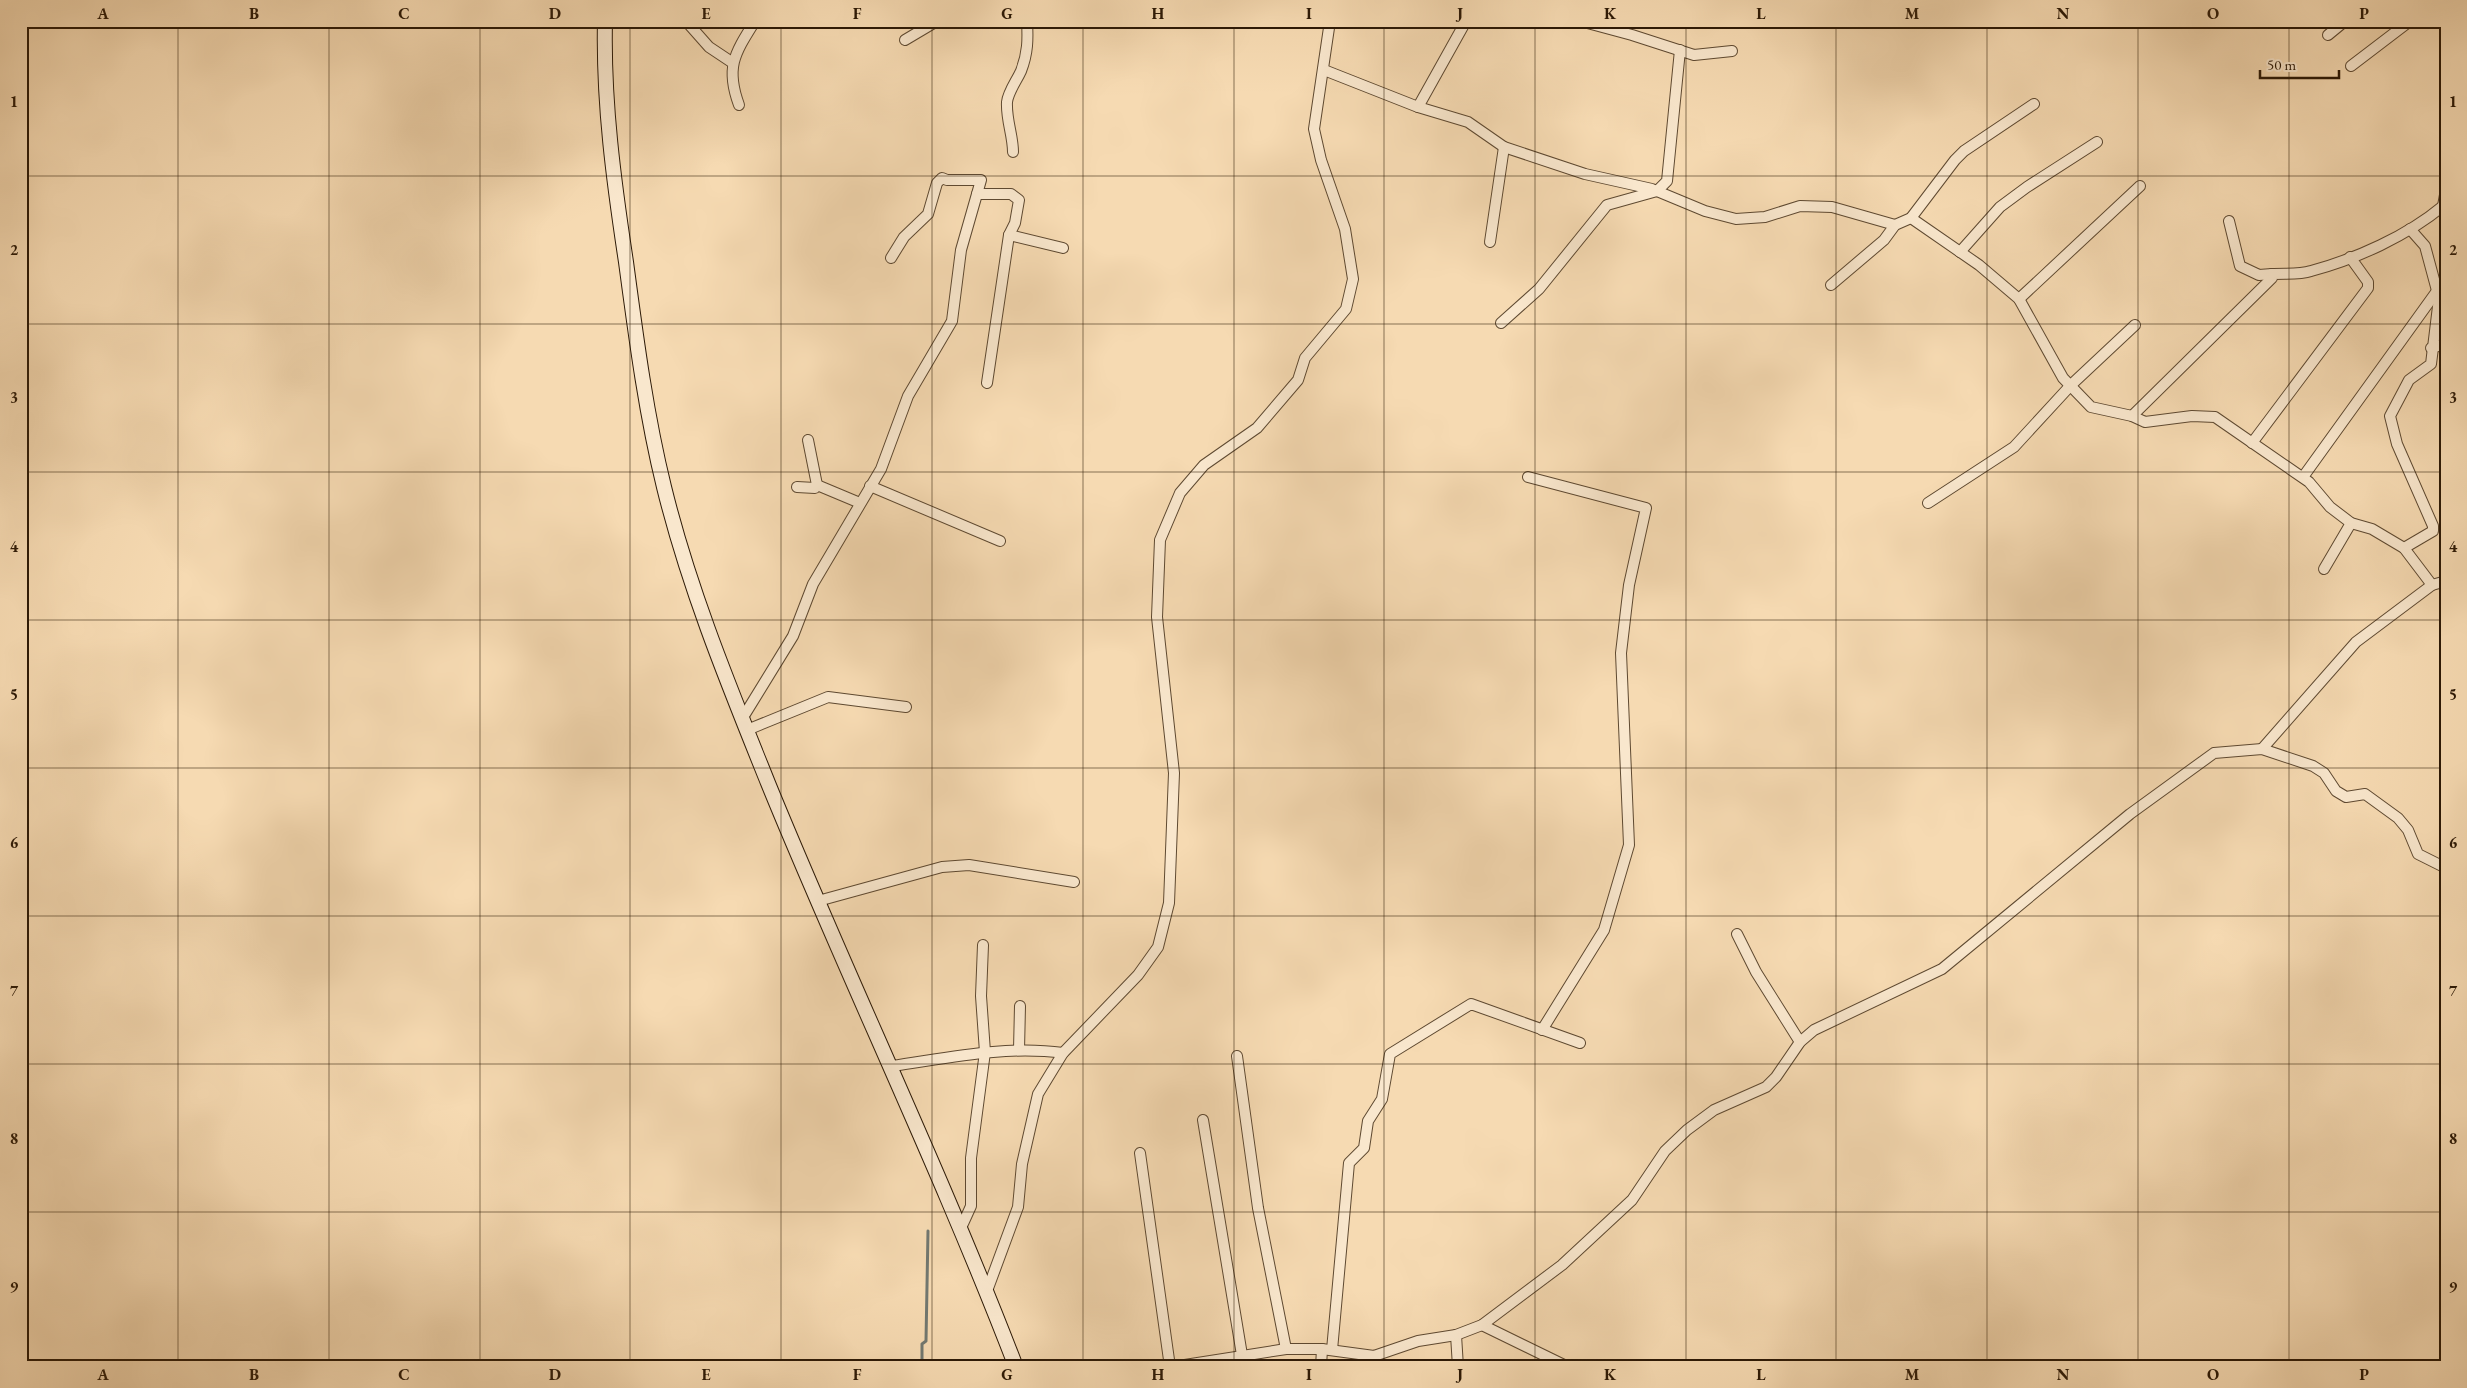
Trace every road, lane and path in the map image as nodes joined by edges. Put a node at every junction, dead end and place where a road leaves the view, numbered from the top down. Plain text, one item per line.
1 (605, 21) edge
2 (686, 21) edge
3 (755, 21) edge
4 (937, 21) edge
5 (1026, 21) edge
6 (1330, 21) edge
7 (1466, 21) edge
8 (2345, 21) edge
9 (2410, 21) edge
10 (1586, 22) edge
11 (2328, 35) dead end
12 (905, 40) dead end
13 (1680, 50) junction
14 (1732, 51) dead end
15 (733, 63) junction
16 (2350, 66) dead end
17 (1324, 70) junction
18 (2034, 104) dead end
19 (738, 105) dead end
20 (1418, 107) junction
21 (2098, 142) dead end
22 (1504, 147) junction
23 (1012, 152) dead end
24 (2140, 186) dead end
25 (2446, 188) edge
26 (1657, 191) junction
27 (977, 194) junction
28 (2444, 208) edge
29 (1911, 218) junction
30 (2229, 221) dead end
31 (1895, 225) junction
32 (2410, 229) junction
33 (1009, 235) junction
34 (1490, 242) dead end
35 (1062, 248) dead end
36 (1960, 252) junction
37 (2350, 256) junction
38 (891, 258) dead end
39 (2272, 274) junction
40 (1831, 285) dead end
41 (2437, 291) junction
42 (2019, 299) junction
43 (1501, 323) dead end
44 (2135, 325) dead end
45 (2446, 344) edge
46 (2432, 348) junction
47 (987, 383) dead end
48 (2071, 385) junction
49 (2132, 416) junction
50 (808, 440) dead end
51 (2252, 443) junction
52 (1528, 477) dead end
53 (2303, 477) junction
54 (817, 486) junction
55 (870, 486) junction
56 (797, 487) dead end
57 (860, 503) junction
58 (1928, 504) dead end
59 (2351, 523) junction
60 (1000, 541) dead end
61 (2404, 548) junction
62 (2324, 570) dead end
63 (2446, 581) edge
64 (2432, 584) junction
65 (906, 707) dead end
66 (744, 725) junction
67 (2262, 749) junction
68 (2446, 868) edge
69 (1074, 882) dead end
70 (818, 901) junction
71 (1737, 934) dead end
72 (983, 945) dead end
73 (1020, 1006) dead end
74 (1542, 1030) junction
75 (1580, 1042) dead end
76 (1800, 1042) junction
77 (1019, 1050) junction
78 (985, 1052) junction
79 (1062, 1053) junction
80 (1238, 1056) dead end
81 (892, 1066) junction
82 (1203, 1120) dead end
83 (1140, 1153) dead end
84 (961, 1228) junction
85 (987, 1291) junction
86 (1482, 1325) junction
87 (1456, 1335) junction
88 (1286, 1349) junction
89 (1327, 1350) junction
90 (1242, 1355) junction
91 (1016, 1367) edge
92 (1171, 1367) edge
93 (1321, 1367) edge
94 (1458, 1367) edge
95 (1568, 1367) edge

1 - 66 main road
2 - 15 street
3 - 15 street
4 - 12 street
5 - 23 street
6 - 17 street
7 - 20 street
8 - 11 street
9 - 16 street
10 - 13 street
13 - 14 street
13 - 26 street
15 - 19 street
17 - 20 street
17 - 79 street
18 - 29 street
20 - 22 street
21 - 36 street
22 - 26 street
22 - 34 street
24 - 42 street
25 - 28 street
26 - 31 street
26 - 43 street
27 - 33 street
27 - 38 street
27 - 55 street
28 - 32 street
29 - 31 street
29 - 36 street
30 - 39 street
31 - 40 street
32 - 37 street
32 - 41 street
33 - 35 street
33 - 47 street
36 - 42 street
37 - 39 street
37 - 51 street
39 - 49 street
41 - 46 street
41 - 53 street
42 - 48 street
44 - 48 street
45 - 46 street
46 - 61 street
48 - 49 street
48 - 58 street
49 - 51 street
50 - 54 street
51 - 53 street
52 - 74 street
53 - 59 street
54 - 56 street
54 - 57 street
55 - 57 street
55 - 60 street
57 - 66 street
59 - 61 street
59 - 62 street
61 - 64 street
63 - 64 street
64 - 67 street
65 - 66 street
66 - 70 main road
67 - 68 street
67 - 76 street
69 - 70 street
70 - 81 main road
71 - 76 street
72 - 78 street
73 - 77 street
74 - 75 street
74 - 89 street
76 - 86 street
77 - 78 street
77 - 79 street
78 - 81 street
78 - 84 street
79 - 85 street
80 - 88 street
81 - 84 main road
82 - 90 street
83 - 92 street
84 - 85 main road
85 - 91 main road
86 - 87 street
86 - 95 street
87 - 89 street
87 - 94 street
88 - 89 street
88 - 90 street
89 - 93 street
90 - 92 street

